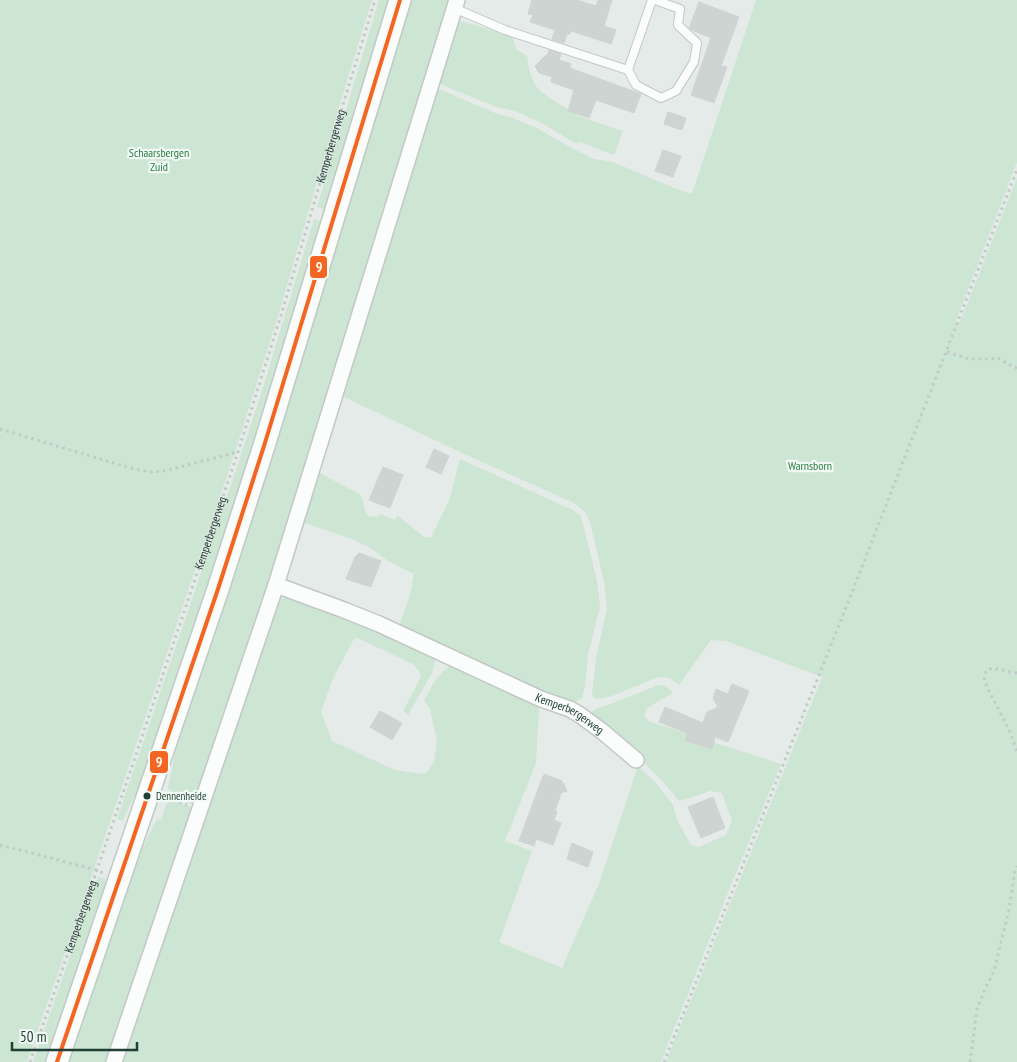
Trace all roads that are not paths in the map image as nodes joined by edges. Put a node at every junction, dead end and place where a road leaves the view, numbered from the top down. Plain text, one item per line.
1 (400, 0) edge
2 (654, 0) edge
3 (455, 4) edge
4 (628, 70) junction
5 (276, 585) junction
6 (636, 760) dead end
7 (57, 1062) edge
8 (114, 1062) edge

1 - 7 main road, Kemperbergerweg
2 - 4 lane
2 - 4 lane
3 - 4 lane
3 - 5 street
5 - 6 street, Kemperbergerweg
5 - 8 street

